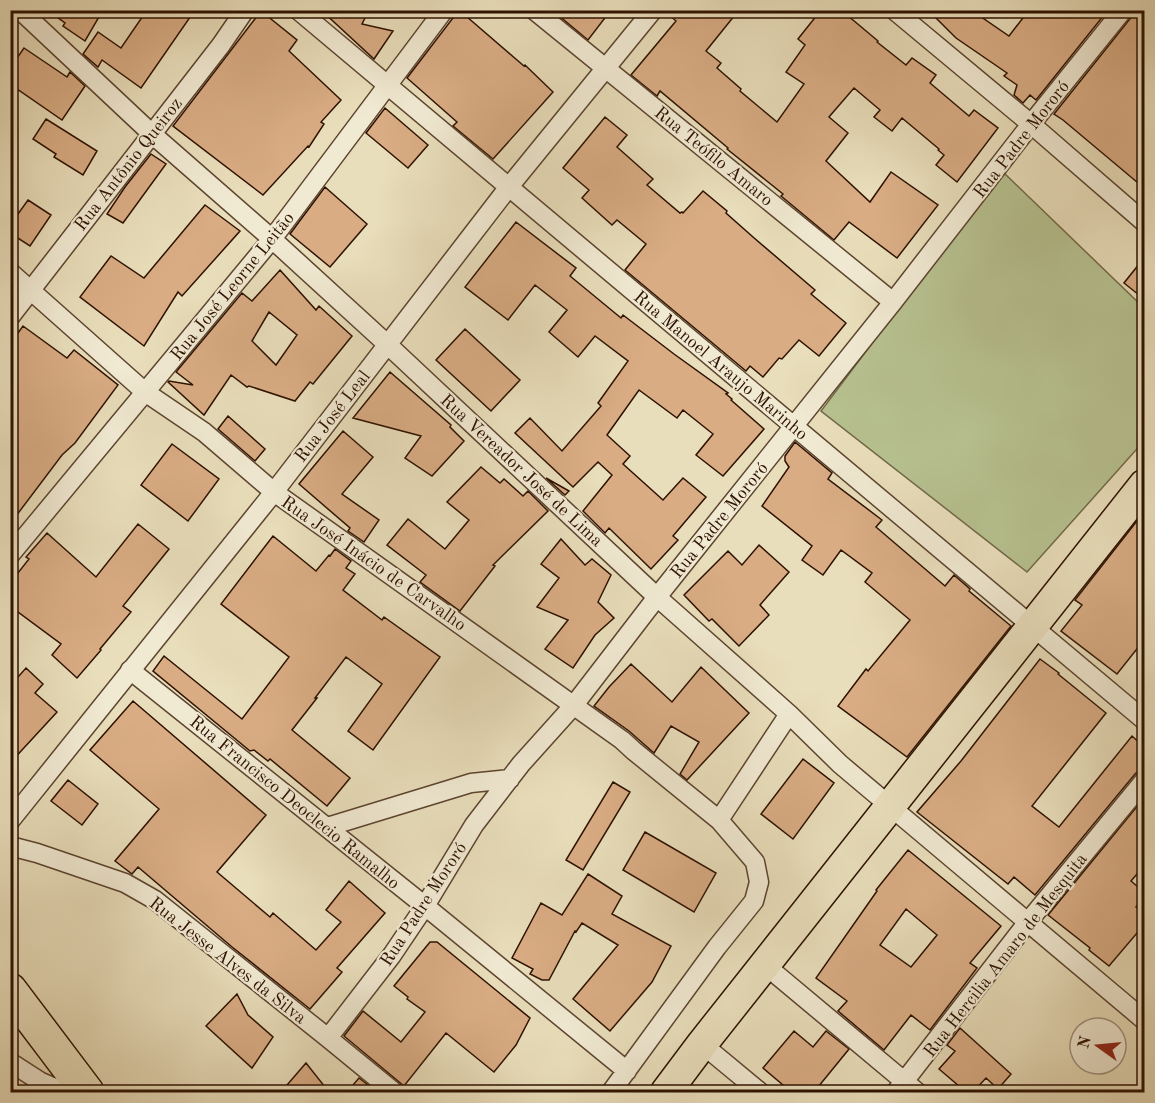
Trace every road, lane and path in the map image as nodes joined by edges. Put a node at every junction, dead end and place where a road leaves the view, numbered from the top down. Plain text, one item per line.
1 (20, 10) edge
2 (245, 10) edge
3 (298, 10) edge
4 (444, 10) edge
5 (534, 10) edge
6 (652, 10) edge
7 (894, 10) edge
8 (1123, 10) edge
9 (605, 68) junction
10 (387, 86) junction
11 (1031, 124) junction
12 (152, 134) junction
13 (508, 188) junction
14 (1144, 222) edge
15 (272, 239) junction
16 (10, 272) edge
17 (31, 289) junction
18 (893, 302) junction
19 (10, 316) edge
20 (388, 345) junction
21 (146, 392) junction
22 (795, 425) junction
23 (1144, 485) edge
24 (274, 492) junction
25 (10, 555) edge
26 (657, 597) junction
27 (1032, 626) junction
28 (130, 670) junction
29 (574, 705) junction
30 (789, 714) junction
31 (1144, 720) edge
32 (510, 779) junction
33 (1144, 781) edge
34 (891, 807) junction
35 (719, 820) junction
36 (10, 821) edge
37 (327, 827) junction
38 (10, 846) edge
39 (425, 906) junction
40 (1028, 923) junction
41 (765, 965) junction
42 (10, 990) edge
43 (1144, 1020) edge
44 (328, 1038) junction
45 (702, 1044) junction
46 (10, 1062) edge
47 (627, 1071) junction
48 (906, 1089) edge
49 (64, 1092) edge
50 (87, 1092) edge
51 (394, 1092) edge
52 (611, 1092) edge
53 (666, 1092) edge
54 (760, 1092) edge

1 - 12 street, Rua Vereador José de Lima
2 - 12 street, Rua Antônio Queiroz
3 - 10 street, Rua Manoel Araujo Marinho
4 - 10 street, Rua José Leorne Leitão
5 - 9 street, Rua Teófilo Amaro
6 - 9 street, Rua José Leal
7 - 11 street
8 - 11 street, Rua Padre Mororó
9 - 13 street, Rua José Leal
9 - 18 street, Rua Teófilo Amaro
10 - 13 street, Rua Manoel Araujo Marinho
10 - 15 street, Rua José Leorne Leitão
11 - 14 street
11 - 18 street, Rua Padre Mororó
12 - 15 street, Rua Vereador José de Lima
12 - 17 street, Rua Antônio Queiroz
13 - 20 street, Rua José Leal
13 - 22 street, Rua Manoel Araujo Marinho
15 - 20 street, Rua Vereador José de Lima
15 - 21 street, Rua José Leorne Leitão
16 - 17 street, Rua José Inácio de Carvalho
17 - 19 street, Rua Antônio Queiroz
17 - 21 street, Rua José Inácio de Carvalho
18 - 22 street, Rua Padre Mororó
20 - 24 street, Rua José Leal
20 - 26 street, Rua Vereador José de Lima
21 - 24 street, Rua José Inácio de Carvalho
21 - 25 street, Rua José Leorne Leitão
22 - 26 street, Rua Padre Mororó
22 - 27 street, Rua Manoel Araujo Marinho
23 - 27 main road
24 - 28 street, Rua José Leal
24 - 29 street, Rua José Inácio de Carvalho
26 - 29 street, Rua Padre Mororó
26 - 30 street, Rua Vereador José de Lima
27 - 31 street, Rua Manoel Araujo Marinho
27 - 34 main road
28 - 36 street, Rua José Leal
28 - 37 street, Rua Francisco Deoclecio Ramalho
29 - 32 street, Rua Padre Mororó
29 - 35 street, Rua José Inácio de Carvalho
30 - 34 street, Rua Vereador José de Lima
30 - 35 street
32 - 37 street
32 - 39 street, Rua Padre Mororó
33 - 40 street, Rua Hercilia Amaro de Mesquita
34 - 40 street, Rua Vereador José de Lima
34 - 41 main road
35 - 47 street, Rua José Inácio de Carvalho
37 - 39 street, Rua Francisco Deoclecio Ramalho
38 - 44 street, Rua Jesse Alves da Silva
39 - 44 street, Rua Padre Mororó
39 - 47 street, Rua Francisco Deoclecio Ramalho
40 - 43 street, Rua Vereador José de Lima
40 - 48 street, Rua Hercilia Amaro de Mesquita
41 - 45 main road
41 - 48 street
42 - 50 highway
44 - 51 street, Rua Jesse Alves da Silva
45 - 53 main road
45 - 54 street
46 - 49 street
47 - 52 street, Rua José Inácio de Carvalho

